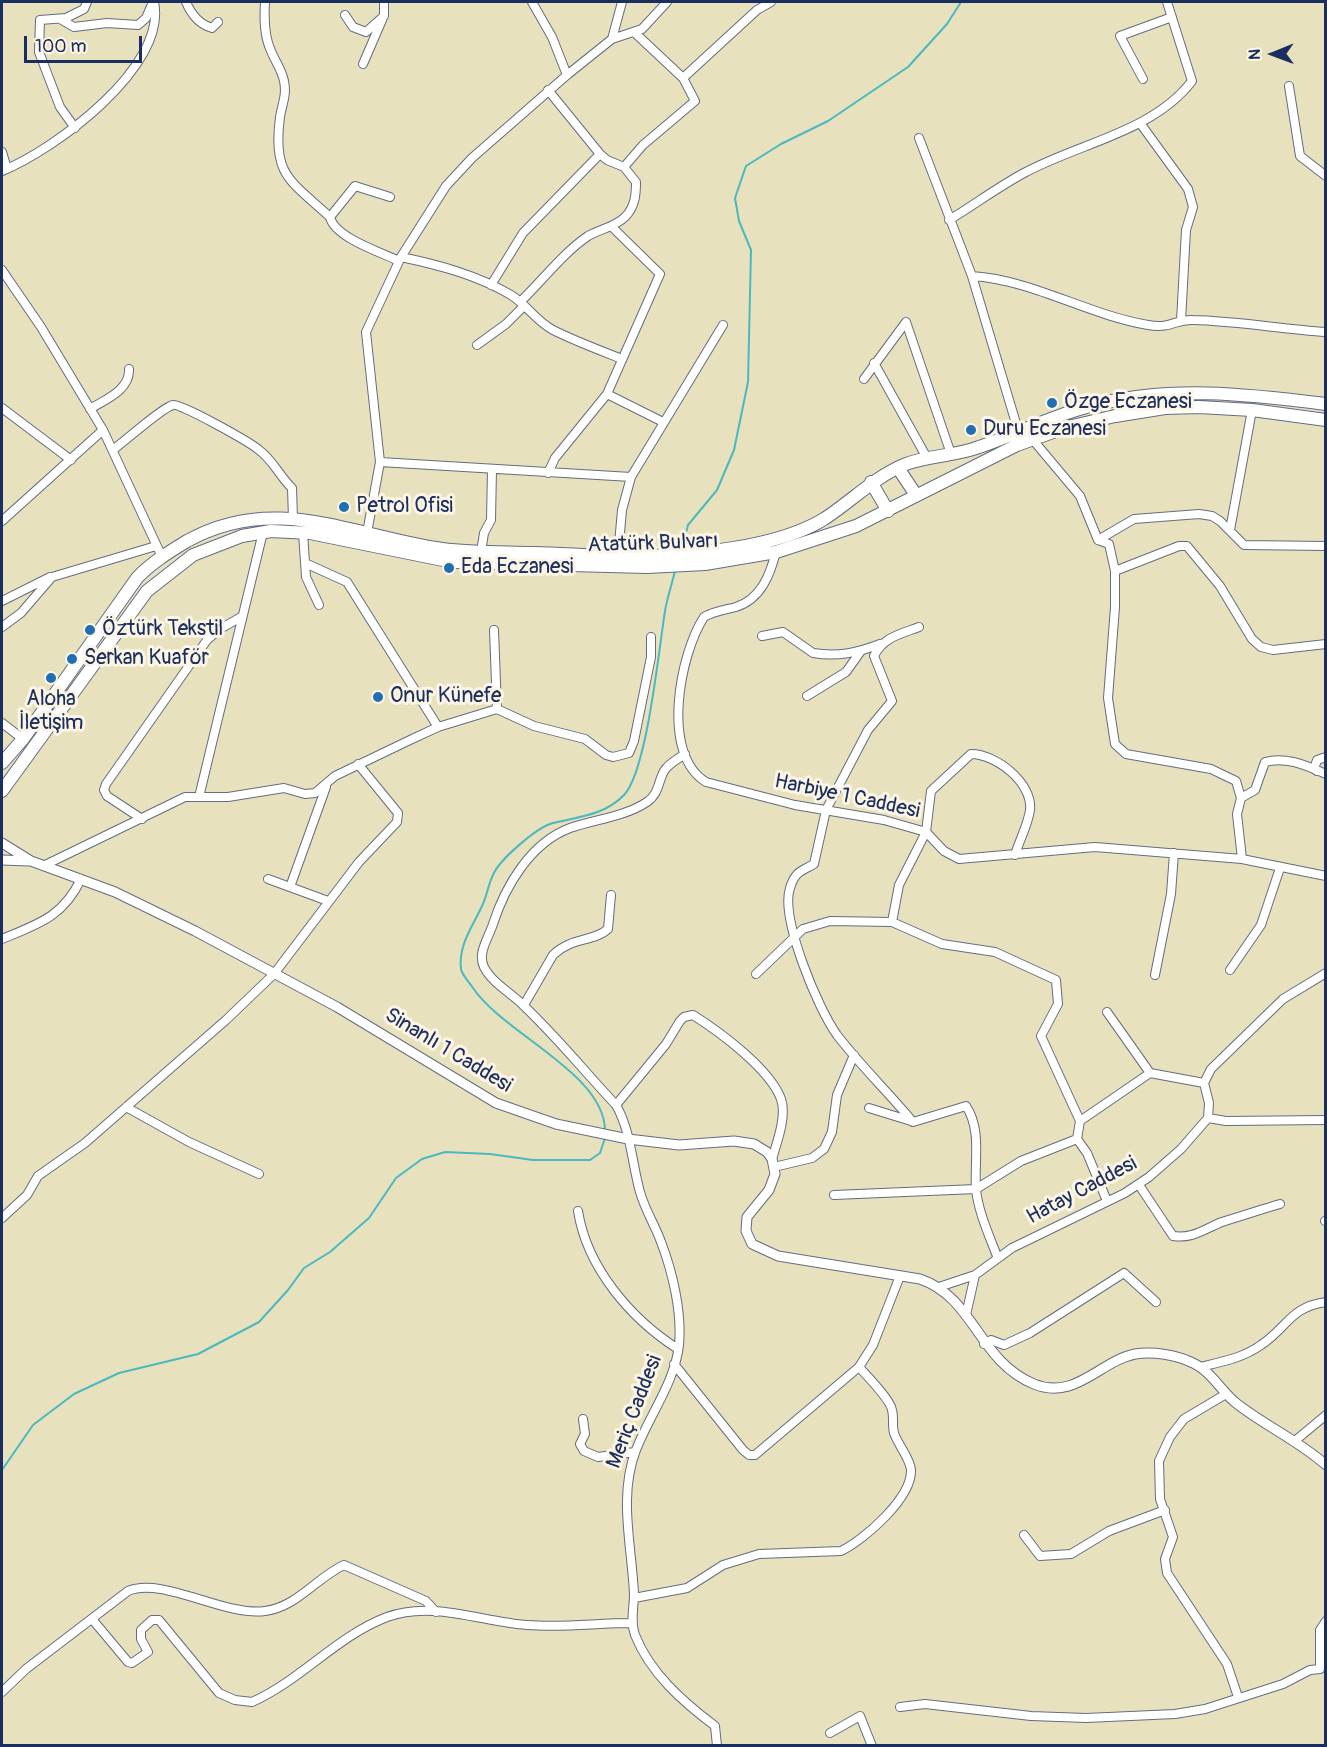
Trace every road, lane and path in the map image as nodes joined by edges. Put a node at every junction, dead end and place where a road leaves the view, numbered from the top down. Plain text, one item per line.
1 (87, 2) edge
2 (154, 2) edge
3 (186, 2) edge
4 (265, 2) edge
5 (384, 2) edge
6 (532, 2) edge
7 (621, 2) edge
8 (667, 2) edge
9 (771, 2) edge
10 (1167, 2) edge
11 (345, 15) dead end
12 (384, 16) junction
13 (1172, 17) junction
14 (59, 19) junction
15 (218, 22) dead end
16 (635, 33) junction
17 (612, 39) junction
18 (363, 64) dead end
19 (567, 75) junction
20 (683, 78) junction
21 (1143, 79) dead end
22 (1289, 86) dead end
23 (548, 90) junction
24 (1140, 123) junction
25 (75, 128) junction
26 (919, 138) dead end
27 (2, 152) edge
28 (600, 154) junction
29 (624, 167) junction
30 (4, 170) edge
31 (1326, 176) edge
32 (390, 197) dead end
33 (330, 217) junction
34 (950, 220) junction
35 (611, 226) junction
36 (400, 259) junction
37 (2, 270) edge
38 (972, 276) junction
39 (491, 285) junction
40 (522, 304) junction
41 (1181, 321) junction
42 (723, 325) dead end
43 (1326, 332) edge
44 (477, 345) dead end
45 (622, 359) junction
46 (874, 363) junction
47 (129, 369) dead end
48 (864, 379) dead end
49 (607, 393) junction
50 (1326, 405) edge
51 (2, 408) edge
52 (90, 408) junction
53 (1252, 410) junction
54 (1326, 420) edge
55 (663, 422) junction
56 (103, 430) junction
57 (1018, 430) junction
58 (1033, 440) junction
59 (114, 449) junction
60 (951, 454) junction
61 (927, 458) junction
62 (71, 460) junction
63 (380, 462) junction
64 (898, 468) junction
65 (492, 469) junction
66 (548, 473) junction
67 (632, 477) junction
68 (871, 482) junction
69 (916, 495) junction
70 (888, 511) junction
71 (293, 519) junction
72 (2, 521) edge
73 (1230, 530) junction
74 (263, 532) junction
75 (303, 532) junction
76 (360, 536) junction
77 (1098, 540) junction
78 (1326, 546) edge
79 (159, 551) junction
80 (481, 552) junction
81 (776, 552) junction
82 (618, 555) junction
83 (689, 559) junction
84 (647, 561) junction
85 (305, 563) junction
86 (1115, 571) junction
87 (51, 577) junction
88 (2, 601) edge
89 (319, 605) dead end
90 (241, 618) junction
91 (2, 627) edge
92 (919, 627) dead end
93 (494, 630) dead end
94 (762, 636) dead end
95 (651, 637) dead end
96 (1326, 644) edge
97 (880, 645) junction
98 (861, 651) junction
99 (807, 696) dead end
100 (496, 710) junction
101 (2, 723) edge
102 (438, 727) junction
103 (23, 739) junction
104 (685, 754) junction
105 (1326, 757) edge
106 (2, 764) edge
107 (358, 764) junction
108 (1322, 773) edge
109 (327, 783) junction
110 (2, 791) edge
111 (199, 797) junction
112 (1241, 798) junction
113 (826, 810) junction
114 (142, 819) junction
115 (926, 832) junction
116 (2, 843) edge
117 (1174, 853) junction
118 (1015, 855) junction
119 (1242, 859) junction
120 (2, 860) edge
121 (30, 861) junction
122 (45, 865) junction
123 (1280, 868) junction
124 (1326, 876) edge
125 (81, 879) junction
126 (268, 879) dead end
127 (290, 887) junction
128 (611, 895) dead end
129 (328, 901) junction
130 (892, 922) junction
131 (793, 935) junction
132 (2, 939) edge
133 (1230, 970) dead end
134 (1326, 973) edge
135 (274, 974) junction
136 (756, 974) dead end
137 (1155, 975) dead end
138 (524, 1005) junction
139 (1107, 1012) dead end
140 (854, 1055) junction
141 (1150, 1072) junction
142 (1204, 1083) junction
143 (616, 1105) junction
144 (126, 1107) junction
145 (869, 1108) dead end
146 (1208, 1118) junction
147 (1326, 1120) edge
148 (1080, 1121) junction
149 (912, 1122) junction
150 (623, 1139) junction
151 (1077, 1139) junction
152 (773, 1163) junction
153 (259, 1174) dead end
154 (1139, 1185) junction
155 (976, 1189) junction
156 (834, 1195) dead end
157 (1107, 1201) junction
158 (1280, 1204) dead end
159 (578, 1212) dead end
160 (2, 1218) edge
161 (997, 1256) junction
162 (975, 1275) junction
163 (900, 1276) junction
164 (939, 1287) junction
165 (1156, 1302) dead end
166 (1326, 1302) edge
167 (966, 1315) junction
168 (984, 1344) junction
169 (678, 1349) junction
170 (674, 1364) junction
171 (859, 1367) junction
172 (1200, 1367) junction
173 (1226, 1394) junction
174 (1326, 1415) edge
175 (583, 1419) dead end
176 (1296, 1440) junction
177 (635, 1452) junction
178 (1326, 1465) edge
179 (1165, 1510) junction
180 (1024, 1535) dead end
181 (634, 1598) junction
182 (436, 1612) junction
183 (92, 1619) junction
184 (1326, 1621) edge
185 (632, 1623) junction
186 (2, 1692) edge
187 (1238, 1697) junction
188 (900, 1707) dead end
189 (830, 1733) dead end
190 (717, 1746) edge
191 (872, 1746) edge

1 - 14 street
2 - 14 street
2 - 25 street
3 - 15 street
4 - 33 street
5 - 12 street
6 - 19 street
7 - 17 street
8 - 16 street
9 - 20 street
10 - 13 street
11 - 12 street
12 - 18 street
13 - 21 street
13 - 24 street
14 - 25 street
16 - 17 street
16 - 20 street
17 - 19 street
19 - 23 street
20 - 29 street
22 - 31 street
23 - 28 street
23 - 36 street
24 - 34 street
24 - 41 street
25 - 30 street
26 - 34 street
27 - 30 street
28 - 29 street
28 - 39 street
29 - 35 street
32 - 33 street
33 - 36 street
34 - 38 street
35 - 40 street
35 - 45 street
36 - 39 street
36 - 63 street
37 - 52 street
38 - 41 street
38 - 57 street
39 - 40 street
40 - 44 street
40 - 45 street
41 - 43 street
42 - 55 street
45 - 49 street
46 - 48 street
46 - 60 street
46 - 61 street
47 - 52 street
49 - 55 street
49 - 66 street
50 - 57 highway, Atatürk Bulvarı
51 - 62 street
52 - 56 street
53 - 54 highway, Atatürk Bulvarı
53 - 58 highway, Atatürk Bulvarı
53 - 73 street
55 - 67 street
56 - 59 street
56 - 62 street
57 - 60 highway, Atatürk Bulvarı
58 - 69 highway, Atatürk Bulvarı
58 - 77 street
59 - 71 street
59 - 79 street
60 - 61 highway, Atatürk Bulvarı
61 - 64 highway, Atatürk Bulvarı
62 - 72 street
63 - 65 street
63 - 76 street
64 - 68 highway, Atatürk Bulvarı
64 - 69 highway
65 - 66 street
65 - 80 street
66 - 67 street
67 - 82 street
68 - 70 highway
68 - 83 highway, Atatürk Bulvarı
69 - 70 highway, Atatürk Bulvarı
70 - 81 highway, Atatürk Bulvarı
71 - 76 highway, Atatürk Bulvarı
71 - 79 highway, Atatürk Bulvarı
73 - 77 street
73 - 78 street
74 - 75 highway, Atatürk Bulvarı
74 - 90 street
74 - 110 highway, Atatürk Bulvarı
75 - 76 highway, Atatürk Bulvarı
75 - 85 street
76 - 80 highway, Atatürk Bulvarı
76 - 84 highway, Atatürk Bulvarı
77 - 86 street
79 - 87 street
79 - 103 highway, Atatürk Bulvarı
80 - 82 highway, Atatürk Bulvarı
81 - 83 highway, Atatürk Bulvarı
81 - 104 street, Harbiye 1 Caddesi
82 - 84 highway, Atatürk Bulvarı
83 - 84 highway, Atatürk Bulvarı
85 - 89 street
85 - 102 street
86 - 96 street
86 - 112 street
87 - 88 street
87 - 91 street
90 - 111 street
90 - 114 street
92 - 97 street
93 - 100 street
94 - 98 street
95 - 100 street
97 - 98 street
97 - 113 street
98 - 99 street
100 - 102 street
101 - 103 street
102 - 107 street
103 - 106 highway, Atatürk Bulvarı
104 - 113 street, Harbiye 1 Caddesi
104 - 138 street
105 - 108 street
107 - 109 street
107 - 129 street
108 - 112 street
109 - 111 street
109 - 127 street
111 - 114 street
112 - 119 street
113 - 115 street, Harbiye 1 Caddesi
113 - 131 street
114 - 122 street
115 - 118 street, Harbiye 1 Caddesi
115 - 118 street
115 - 130 street
116 - 121 main road, Sinanlı 1 Caddesi
117 - 118 street, Harbiye 1 Caddesi
117 - 119 street, Harbiye 1 Caddesi
117 - 137 street
119 - 123 street, Harbiye 1 Caddesi
120 - 121 main road
121 - 122 main road, Sinanlı 1 Caddesi
122 - 125 main road, Sinanlı 1 Caddesi
123 - 124 street, Harbiye 1 Caddesi
123 - 133 street
125 - 132 street
125 - 135 main road, Sinanlı 1 Caddesi
126 - 127 street
127 - 129 street
128 - 138 street
129 - 135 street
130 - 131 street
130 - 148 street
131 - 136 street
131 - 140 street
134 - 142 street
135 - 144 street
135 - 150 main road, Sinanlı 1 Caddesi
138 - 143 street
139 - 141 street
140 - 149 street
140 - 152 street
141 - 142 street
141 - 148 street
142 - 146 street
143 - 150 street, Meriç Caddesi
143 - 152 street
144 - 153 street
144 - 160 street
145 - 149 street
146 - 147 street
146 - 154 street, Hatay Caddesi
148 - 151 street
149 - 155 street
150 - 152 main road, Sinanlı 1 Caddesi
150 - 169 street, Meriç Caddesi
151 - 155 street
151 - 157 street
152 - 163 main road
154 - 157 street, Hatay Caddesi
154 - 158 street
155 - 156 street
155 - 161 street
157 - 161 street, Hatay Caddesi
159 - 169 street
161 - 162 street, Hatay Caddesi
162 - 164 street, Hatay Caddesi
162 - 167 street
163 - 164 main road
163 - 171 street
164 - 167 main road
165 - 168 street
166 - 172 street
167 - 168 main road
168 - 172 main road
169 - 170 street, Meriç Caddesi
170 - 171 street
170 - 177 street, Meriç Caddesi
171 - 181 street
172 - 173 main road
173 - 176 main road
173 - 179 street
174 - 176 street
175 - 177 street
176 - 178 main road
177 - 181 street, Meriç Caddesi
179 - 180 street
179 - 187 street
181 - 185 street, Meriç Caddesi
182 - 183 street
182 - 183 street
182 - 185 street
183 - 186 street
184 - 187 street
185 - 190 street, Meriç Caddesi
187 - 188 street
189 - 191 street

